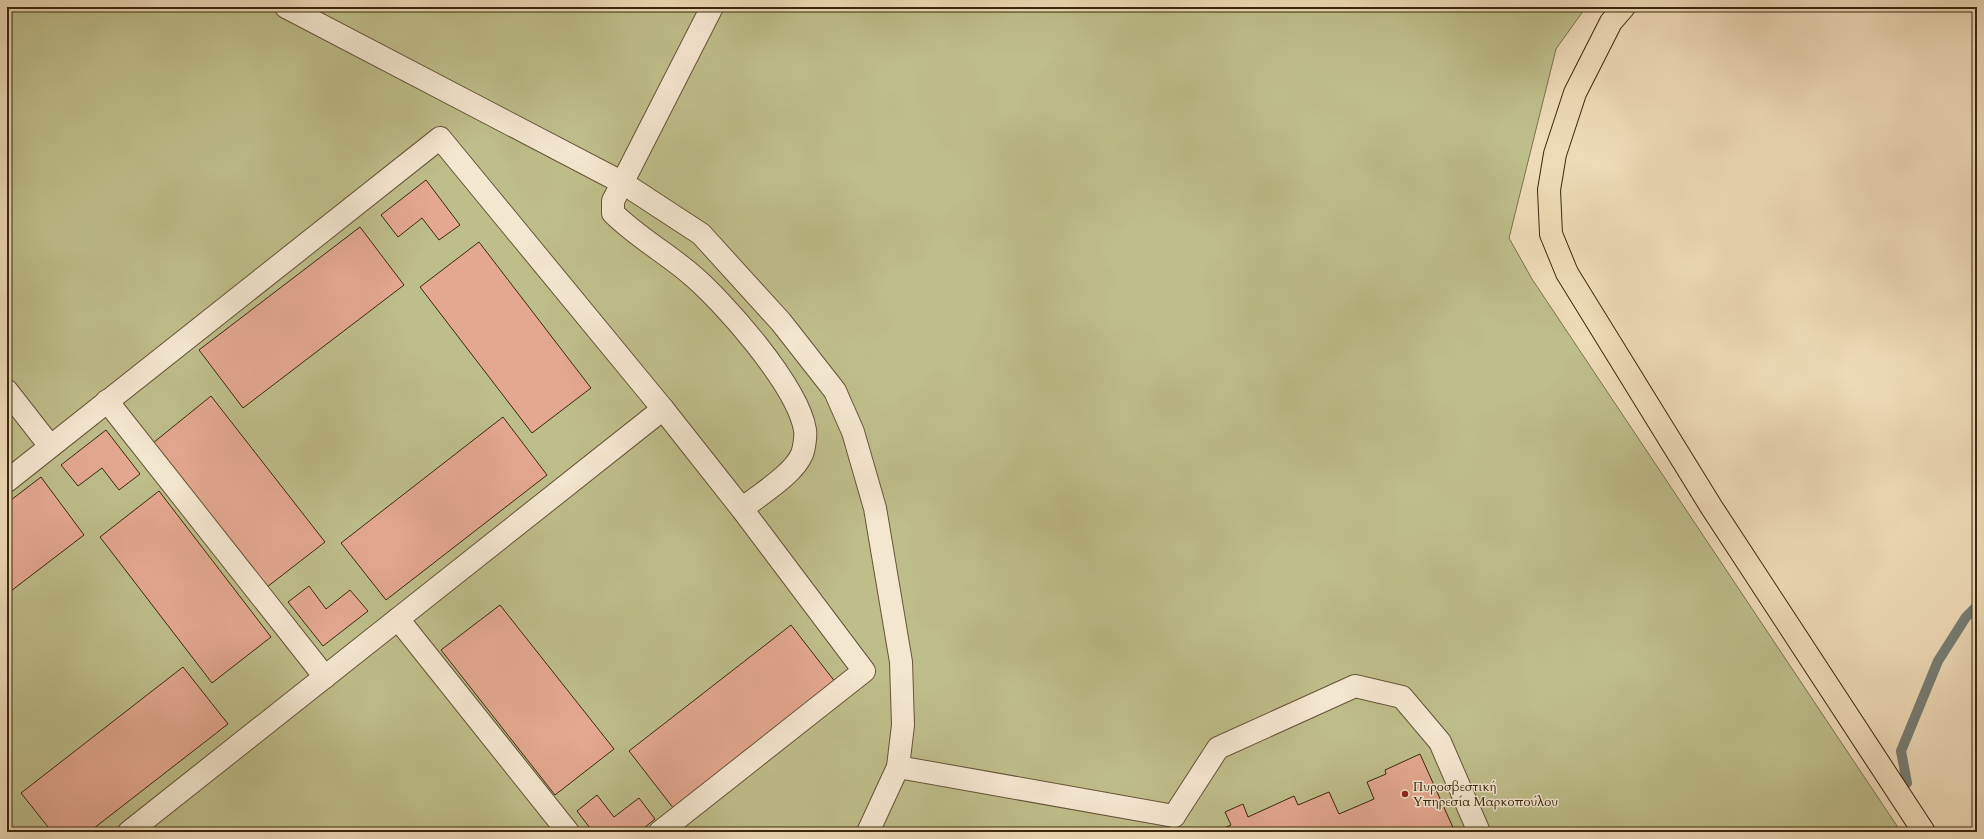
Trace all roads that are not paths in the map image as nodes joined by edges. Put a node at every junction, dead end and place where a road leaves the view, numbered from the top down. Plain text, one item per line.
1 (286, 7) edge
2 (712, 7) edge
3 (1624, 7) edge
4 (623, 182) junction
5 (7, 391) edge
6 (106, 401) junction
7 (663, 409) junction
8 (50, 446) junction
9 (7, 481) edge
10 (742, 508) junction
11 (398, 619) junction
12 (325, 677) junction
13 (898, 767) junction
14 (1177, 824) edge
15 (129, 832) edge
16 (568, 832) edge
17 (660, 832) edge
18 (868, 832) edge
19 (1479, 832) edge
20 (1924, 832) edge

1 - 4 lane
2 - 4 lane
3 - 20 main road
4 - 10 lane
4 - 13 lane
5 - 8 lane
6 - 7 lane
6 - 8 lane
6 - 12 lane
7 - 10 lane
7 - 11 lane
8 - 9 lane
10 - 17 lane
11 - 12 lane
11 - 16 lane
12 - 15 lane
13 - 14 lane
13 - 18 lane
14 - 19 lane

